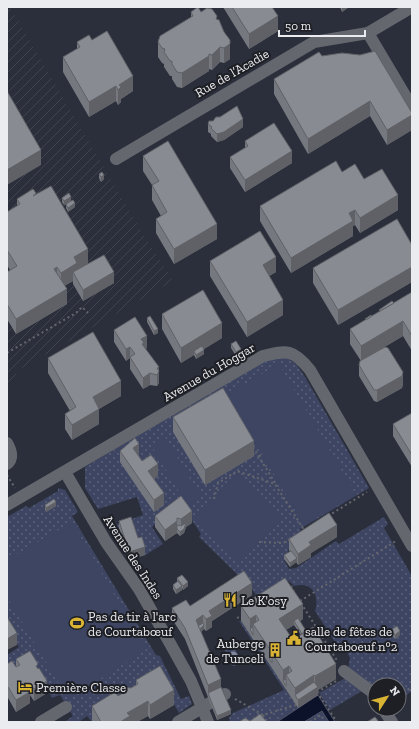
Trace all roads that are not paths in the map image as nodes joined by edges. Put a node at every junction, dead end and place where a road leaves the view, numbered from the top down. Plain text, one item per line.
1 (412, 7) edge
2 (368, 33) junction
3 (412, 107) edge
4 (116, 158) dead end
5 (7, 443) edge
6 (7, 464) edge
7 (65, 472) junction
8 (7, 504) edge
9 (412, 546) edge
10 (347, 673) road end
11 (367, 688) edge
12 (225, 694) edge
13 (66, 707) dead end
14 (202, 709) junction
15 (41, 722) edge
16 (178, 722) edge
17 (208, 722) edge

1 - 2 street, Rue de l’Acadie
2 - 3 street
2 - 4 street, Rue de l’Acadie
5 - 6 street
7 - 8 street, Avenue du Hoggar
7 - 9 street, Avenue du Hoggar
7 - 14 street, Avenue des Indes
10 - 11 street
12 - 14 street
13 - 15 street
14 - 16 street
14 - 17 street, Avenue des Indes

